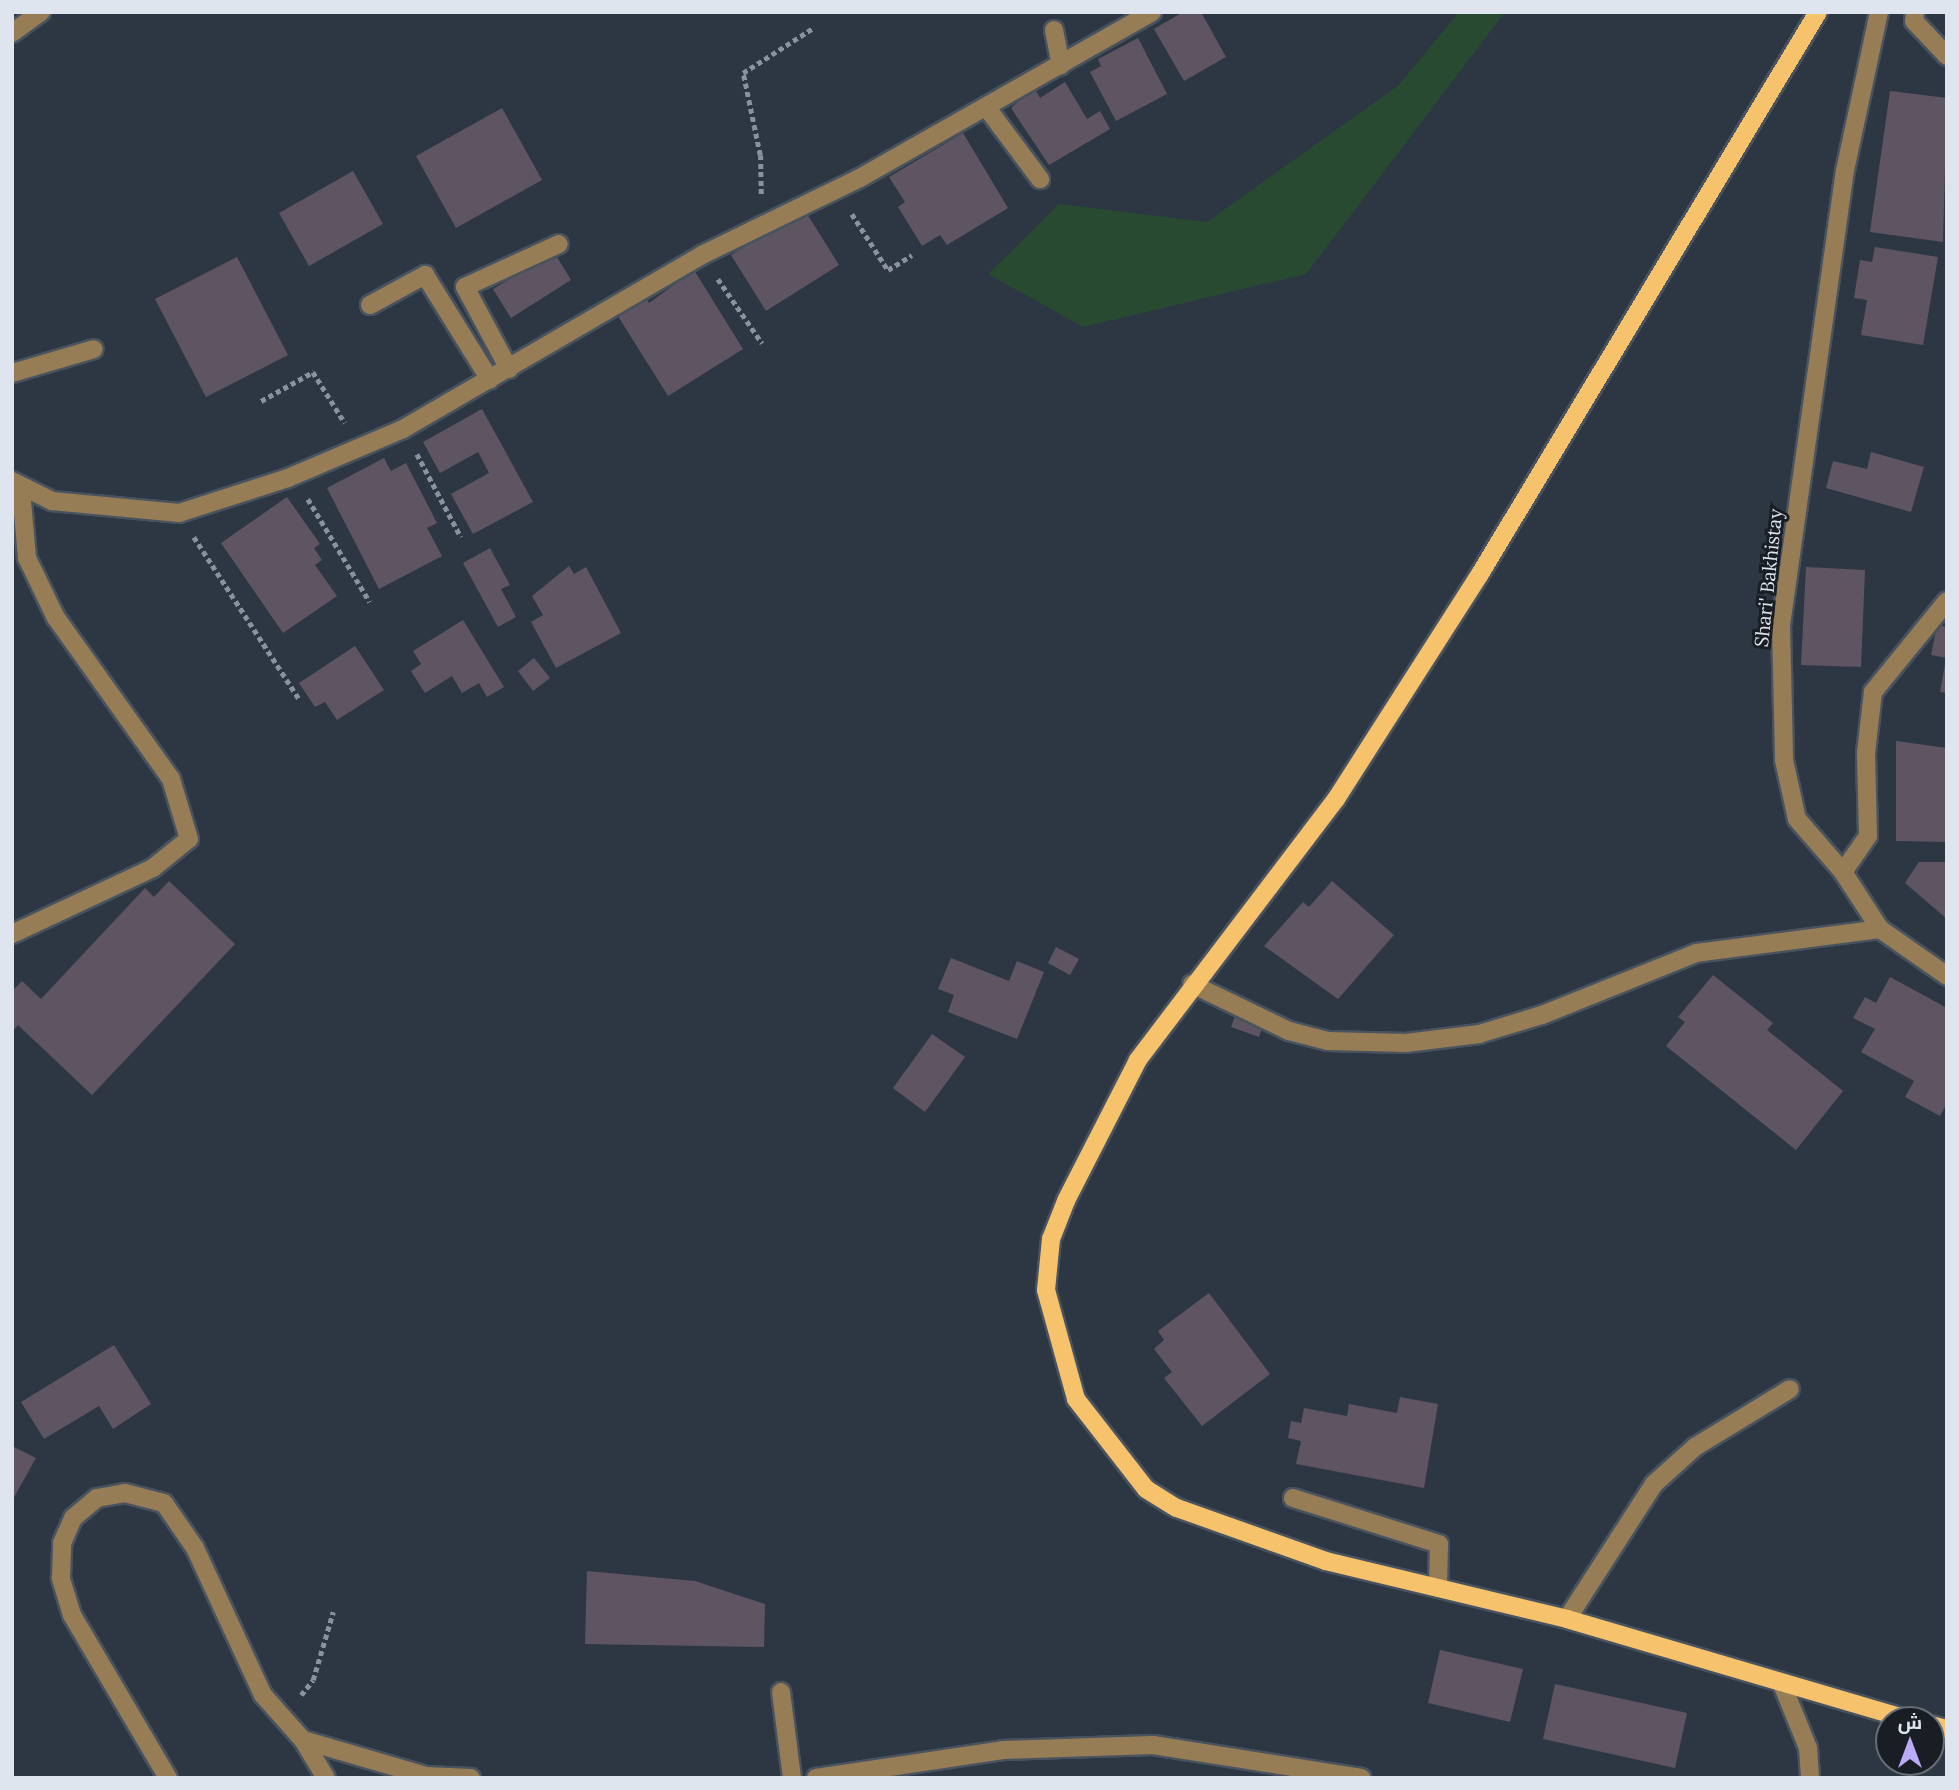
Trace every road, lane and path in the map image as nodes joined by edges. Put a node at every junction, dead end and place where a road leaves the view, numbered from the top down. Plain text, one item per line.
1 (41, 12) edge
2 (1152, 12) edge
3 (1818, 12) edge
4 (1879, 12) edge
5 (1915, 12) edge
6 (813, 28) dead end
7 (1054, 30) dead end
8 (12, 33) edge
9 (1947, 56) edge
10 (1060, 65) junction
11 (987, 108) junction
12 (1040, 179) dead end
13 (836, 190) junction
14 (761, 226) junction
15 (559, 244) dead end
16 (702, 255) junction
17 (912, 255) dead end
18 (370, 305) dead end
19 (762, 342) dead end
20 (94, 349) dead end
21 (509, 369) junction
22 (12, 373) edge
23 (490, 380) junction
24 (261, 401) dead end
25 (404, 429) junction
26 (360, 447) junction
27 (288, 478) junction
28 (17, 486) edge
29 (179, 513) junction
30 (461, 537) dead end
31 (1947, 601) edge
32 (370, 602) dead end
33 (300, 701) dead end
34 (1843, 873) junction
35 (1880, 929) junction
36 (12, 934) edge
37 (1947, 976) edge
38 (1192, 984) junction
39 (1790, 1389) dead end
40 (1293, 1498) dead end
41 (1438, 1588) junction
42 (333, 1612) dead end
43 (1567, 1619) junction
44 (1782, 1684) junction
45 (781, 1692) dead end
46 (1875, 1710) edge
47 (283, 1718) junction
48 (303, 1740) junction
49 (167, 1778) edge
50 (326, 1778) edge
51 (471, 1778) edge
52 (792, 1778) edge
53 (816, 1778) edge
54 (1361, 1778) edge
55 (1810, 1778) edge

1 - 8 street
2 - 10 street
3 - 38 main road
4 - 34 street, Shari' Bakhistay
5 - 9 street
6 - 14 path
7 - 10 street
10 - 11 street
11 - 12 street
11 - 13 street
13 - 14 street
13 - 17 path
14 - 16 street
15 - 21 street
16 - 19 path
16 - 21 street
18 - 23 street
20 - 22 street
21 - 23 street
23 - 25 street
24 - 26 path
25 - 26 street
25 - 30 path
26 - 27 street
27 - 29 street
27 - 32 path
28 - 29 street
28 - 36 street
29 - 33 path
31 - 34 street
34 - 35 street, Shari' Bakhistay
35 - 37 street
35 - 38 street
38 - 41 main road
39 - 43 street
40 - 41 street
41 - 43 main road
42 - 47 path
43 - 44 main road
44 - 46 main road
44 - 55 street
45 - 52 street
47 - 48 street
47 - 49 street
48 - 50 street
48 - 51 street
53 - 54 street

